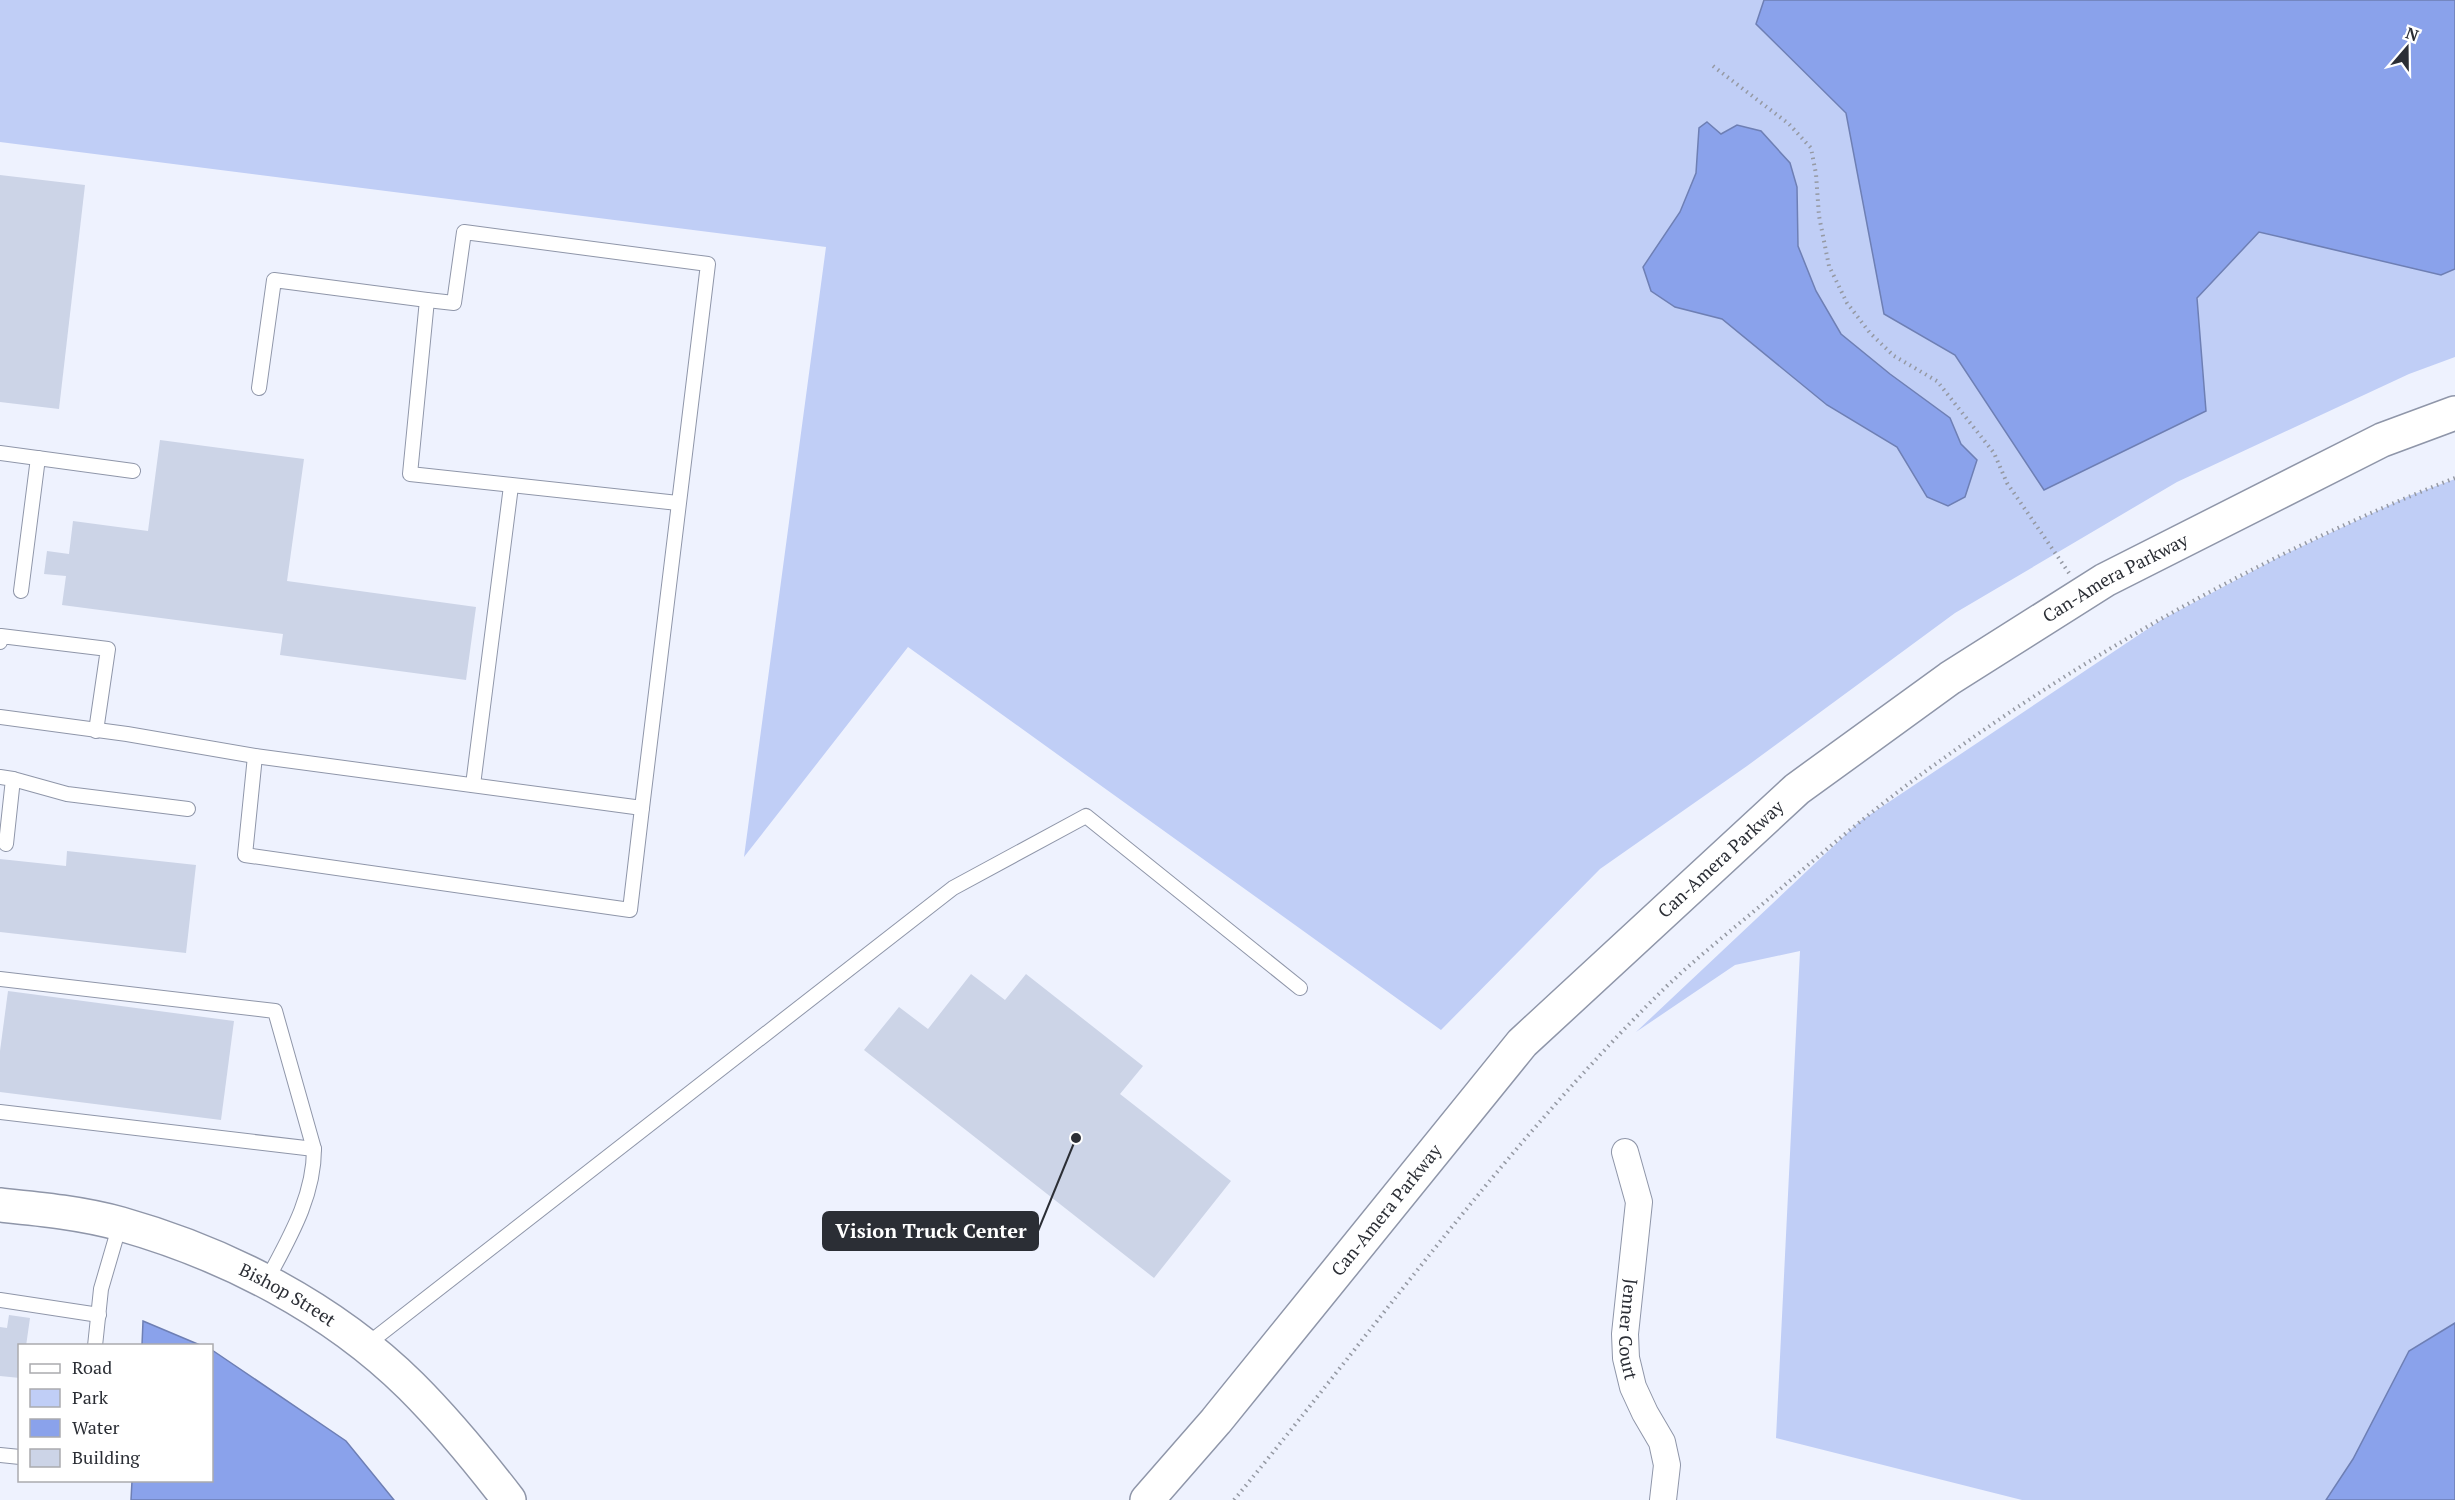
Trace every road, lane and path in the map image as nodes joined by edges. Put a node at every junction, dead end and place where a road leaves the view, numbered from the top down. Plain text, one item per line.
1 (1713, 66) dead end
2 (427, 300) junction
3 (259, 388) dead end
4 (2455, 413) edge
5 (0, 453) edge
6 (38, 458) junction
7 (132, 471) dead end
8 (2455, 478) edge
9 (511, 486) junction
10 (678, 503) junction
11 (21, 591) dead end
12 (2083, 594) junction
13 (0, 642) edge
14 (0, 717) edge
15 (96, 731) junction
16 (255, 756) junction
17 (6, 778) edge
18 (472, 785) junction
19 (642, 808) junction
20 (188, 809) dead end
21 (6, 844) dead end
22 (0, 979) edge
23 (1300, 988) dead end
24 (0, 1112) edge
25 (314, 1149) junction
26 (1625, 1152) dead end
27 (0, 1205) edge
28 (120, 1224) junction
29 (266, 1282) junction
30 (0, 1300) edge
31 (99, 1315) junction
32 (95, 1344) edge
33 (365, 1346) junction
34 (0, 1455) edge
35 (18, 1457) edge
36 (508, 1500) edge
37 (1147, 1500) edge
38 (1234, 1500) edge
39 (1663, 1500) edge

1 - 12 path
2 - 3 lane
2 - 9 lane
2 - 10 lane
4 - 12 main road, Can-Amera Parkway
5 - 6 lane
6 - 7 lane
6 - 11 lane
8 - 38 path
9 - 10 lane
9 - 18 lane
10 - 19 lane
12 - 37 main road, Can-Amera Parkway
13 - 15 lane
14 - 15 lane
15 - 16 lane
16 - 18 lane
16 - 19 lane
17 - 20 lane
17 - 21 lane
18 - 19 lane
22 - 25 lane
23 - 33 lane
24 - 25 lane
25 - 29 lane
26 - 39 street, Jenner Court
27 - 28 main road, Bishop Street
28 - 29 main road, Bishop Street
28 - 31 lane
29 - 33 main road, Bishop Street
30 - 31 lane
31 - 32 lane
33 - 36 main road, Bishop Street
34 - 35 lane

